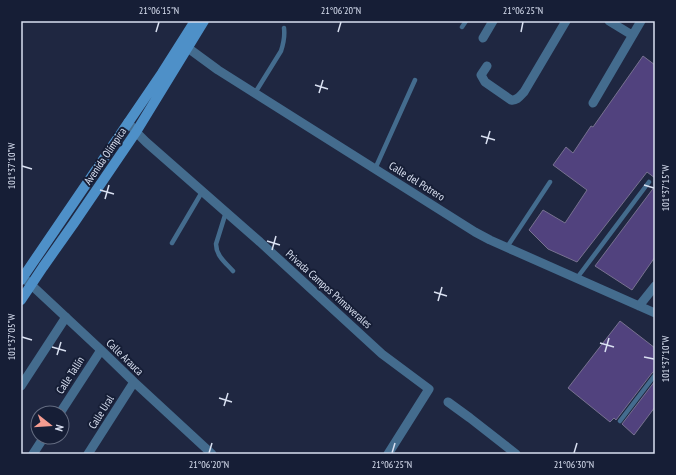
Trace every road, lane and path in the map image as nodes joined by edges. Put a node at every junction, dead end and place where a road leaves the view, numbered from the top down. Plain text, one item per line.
1 (195, 21) edge
2 (204, 21) edge
3 (466, 21) edge
4 (493, 21) edge
5 (566, 21) edge
6 (609, 21) edge
7 (641, 21) edge
8 (462, 27) dead end
9 (284, 28) dead end
10 (632, 34) junction
11 (483, 38) dead end
12 (184, 47) junction
13 (487, 66) dead end
14 (415, 80) dead end
15 (254, 93) junction
16 (593, 103) dead end
17 (128, 122) junction
18 (136, 132) junction
19 (375, 169) junction
20 (550, 182) dead end
21 (649, 182) dead end
22 (202, 192) junction
23 (226, 212) junction
24 (172, 243) dead end
25 (507, 247) junction
26 (233, 271) dead end
27 (22, 278) edge
28 (578, 278) junction
29 (31, 285) junction
30 (655, 286) edge
31 (21, 300) edge
32 (639, 306) junction
33 (655, 313) edge
34 (66, 317) junction
35 (101, 350) junction
36 (655, 375) edge
37 (134, 382) junction
38 (21, 386) edge
39 (448, 402) dead end
40 (65, 405) edge
41 (620, 421) dead end
42 (39, 445) edge
43 (200, 450) edge
44 (33, 454) edge
45 (88, 454) edge
46 (212, 454) edge
47 (388, 454) edge
48 (516, 454) edge

1 - 12 street, Avenida Olímpica
2 - 12 street, Avenida Olímpica
3 - 8 lane
4 - 11 street
5 - 13 street
6 - 10 street
7 - 10 street
9 - 15 lane
10 - 16 street
12 - 15 street, Calle del Potrero
12 - 17 street, Avenida Olímpica
12 - 18 street, Avenida Olímpica
14 - 19 lane
15 - 19 street, Calle del Potrero
17 - 18 street, Privada Campos Primaverales
17 - 27 street, Avenida Olímpica
18 - 22 street, Privada Campos Primaverales
18 - 29 street, Avenida Olímpica
19 - 25 street, Calle del Potrero
20 - 25 lane
21 - 28 lane
22 - 23 street, Privada Campos Primaverales
22 - 24 lane
23 - 26 lane
23 - 47 street, Privada Campos Primaverales
25 - 28 street, Calle del Potrero
27 - 29 street, Calle Arauca
28 - 32 street, Calle del Potrero
29 - 31 street, Avenida Olímpica
29 - 34 street, Calle Arauca
30 - 32 street
32 - 33 street, Calle del Potrero
34 - 35 street, Calle Arauca
34 - 38 street
35 - 37 street, Calle Arauca
35 - 40 street, Calle Tallín
36 - 41 lane
37 - 43 street, Calle Arauca
37 - 45 street, Calle Ural
39 - 48 street
42 - 44 street
43 - 46 street, Calle Arauca

